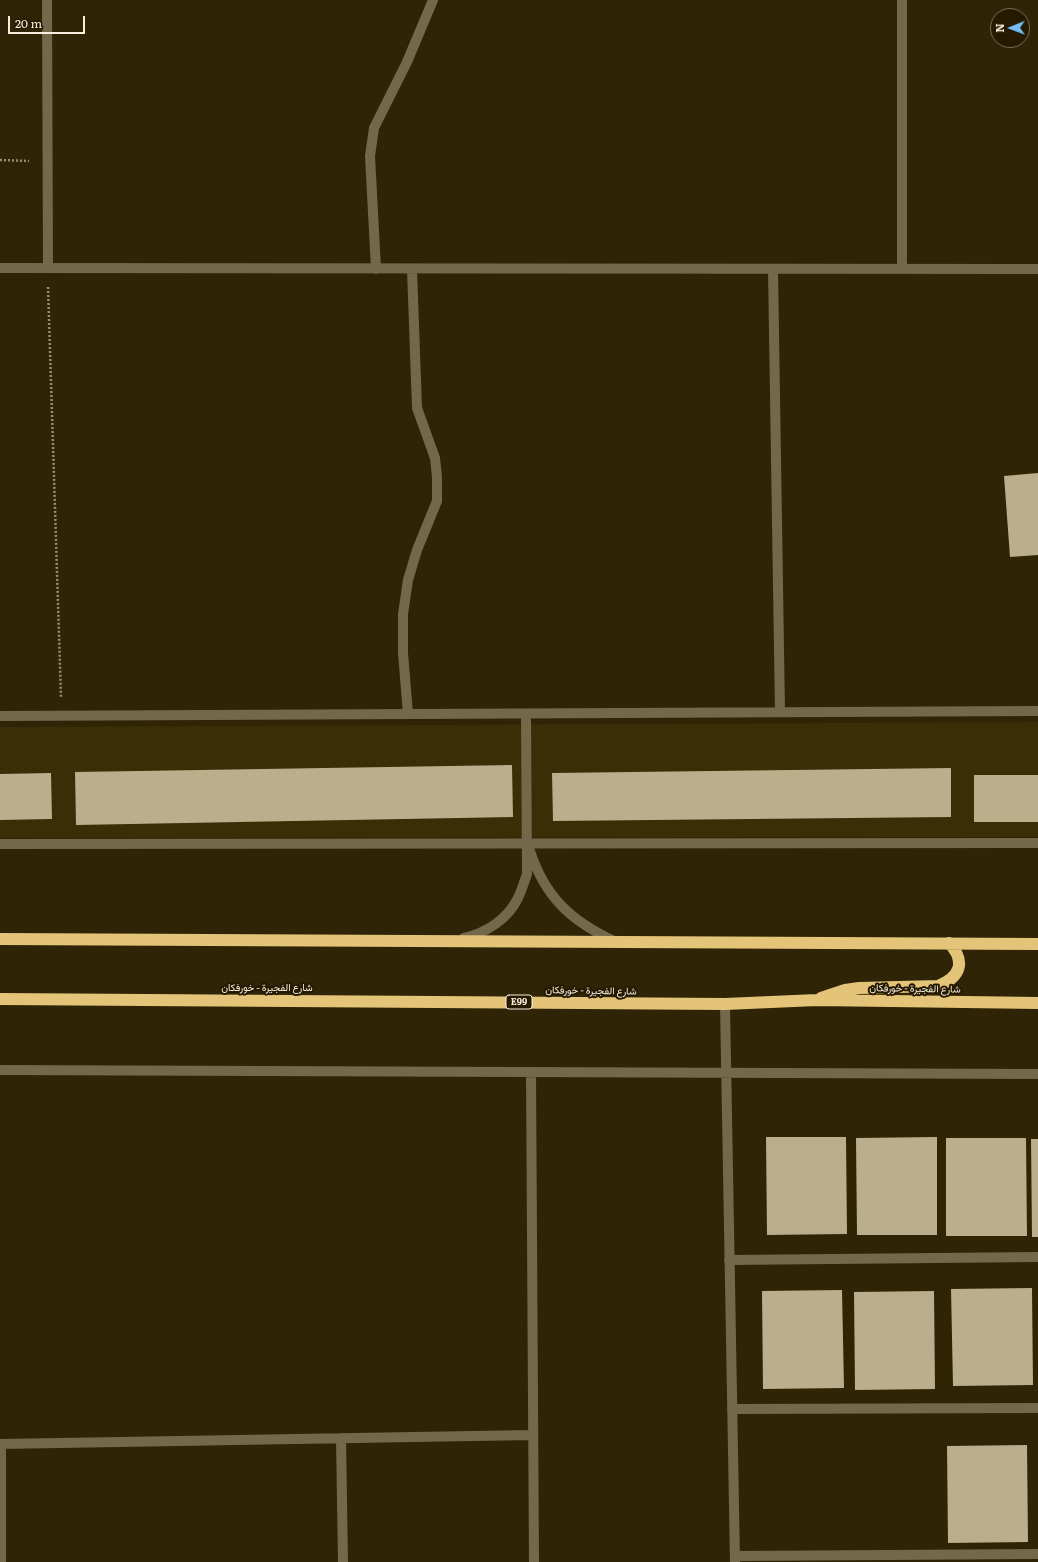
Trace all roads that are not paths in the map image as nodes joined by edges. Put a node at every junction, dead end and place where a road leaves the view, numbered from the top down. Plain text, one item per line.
1 (47, 0) edge
2 (433, 0) edge
3 (902, 0) edge
4 (0, 268) edge
5 (48, 268) junction
6 (376, 269) junction
7 (412, 269) junction
8 (774, 269) junction
9 (902, 269) junction
10 (1038, 269) edge
11 (1038, 711) edge
12 (780, 712) junction
13 (408, 714) junction
14 (526, 714) junction
15 (0, 716) edge
16 (1038, 843) edge
17 (0, 844) edge
18 (528, 844) junction
19 (0, 939) edge
20 (454, 941) junction
21 (614, 941) junction
22 (949, 943) junction
23 (1038, 944) edge
24 (0, 999) edge
25 (817, 1000) junction
26 (1038, 1003) edge
27 (725, 1004) junction
28 (0, 1070) edge
29 (531, 1072) junction
30 (726, 1072) junction
31 (1038, 1074) edge
32 (1038, 1257) edge
33 (729, 1260) junction
34 (1038, 1408) edge
35 (732, 1409) junction
36 (533, 1435) junction
37 (341, 1438) junction
38 (0, 1444) edge
39 (1038, 1554) edge
40 (735, 1559) edge
41 (1, 1562) edge
42 (342, 1562) edge
43 (534, 1562) edge

1 - 5 street
2 - 6 street
3 - 9 street
4 - 5 street
5 - 6 street
6 - 7 street
7 - 8 street
7 - 13 street
8 - 9 street
8 - 12 street
9 - 10 street
11 - 12 street
12 - 14 street
13 - 14 street
13 - 15 street
14 - 18 street
16 - 18 street
17 - 18 street
18 - 20 street
18 - 21 street
19 - 20 highway
20 - 21 highway
21 - 22 highway
22 - 23 highway
22 - 25 highway
24 - 27 highway, شارع الفجيرة - خورفكان / E99
25 - 26 highway, شارع الفجيرة - خورفكان / E99
25 - 27 highway, شارع الفجيرة - خورفكان / E99
27 - 30 street
28 - 29 street
29 - 30 street
29 - 36 street
30 - 31 street
30 - 33 street
32 - 33 street
33 - 35 street
34 - 35 street
35 - 40 street
36 - 37 street
36 - 43 street
37 - 38 street
37 - 42 street
38 - 41 street
39 - 40 street

